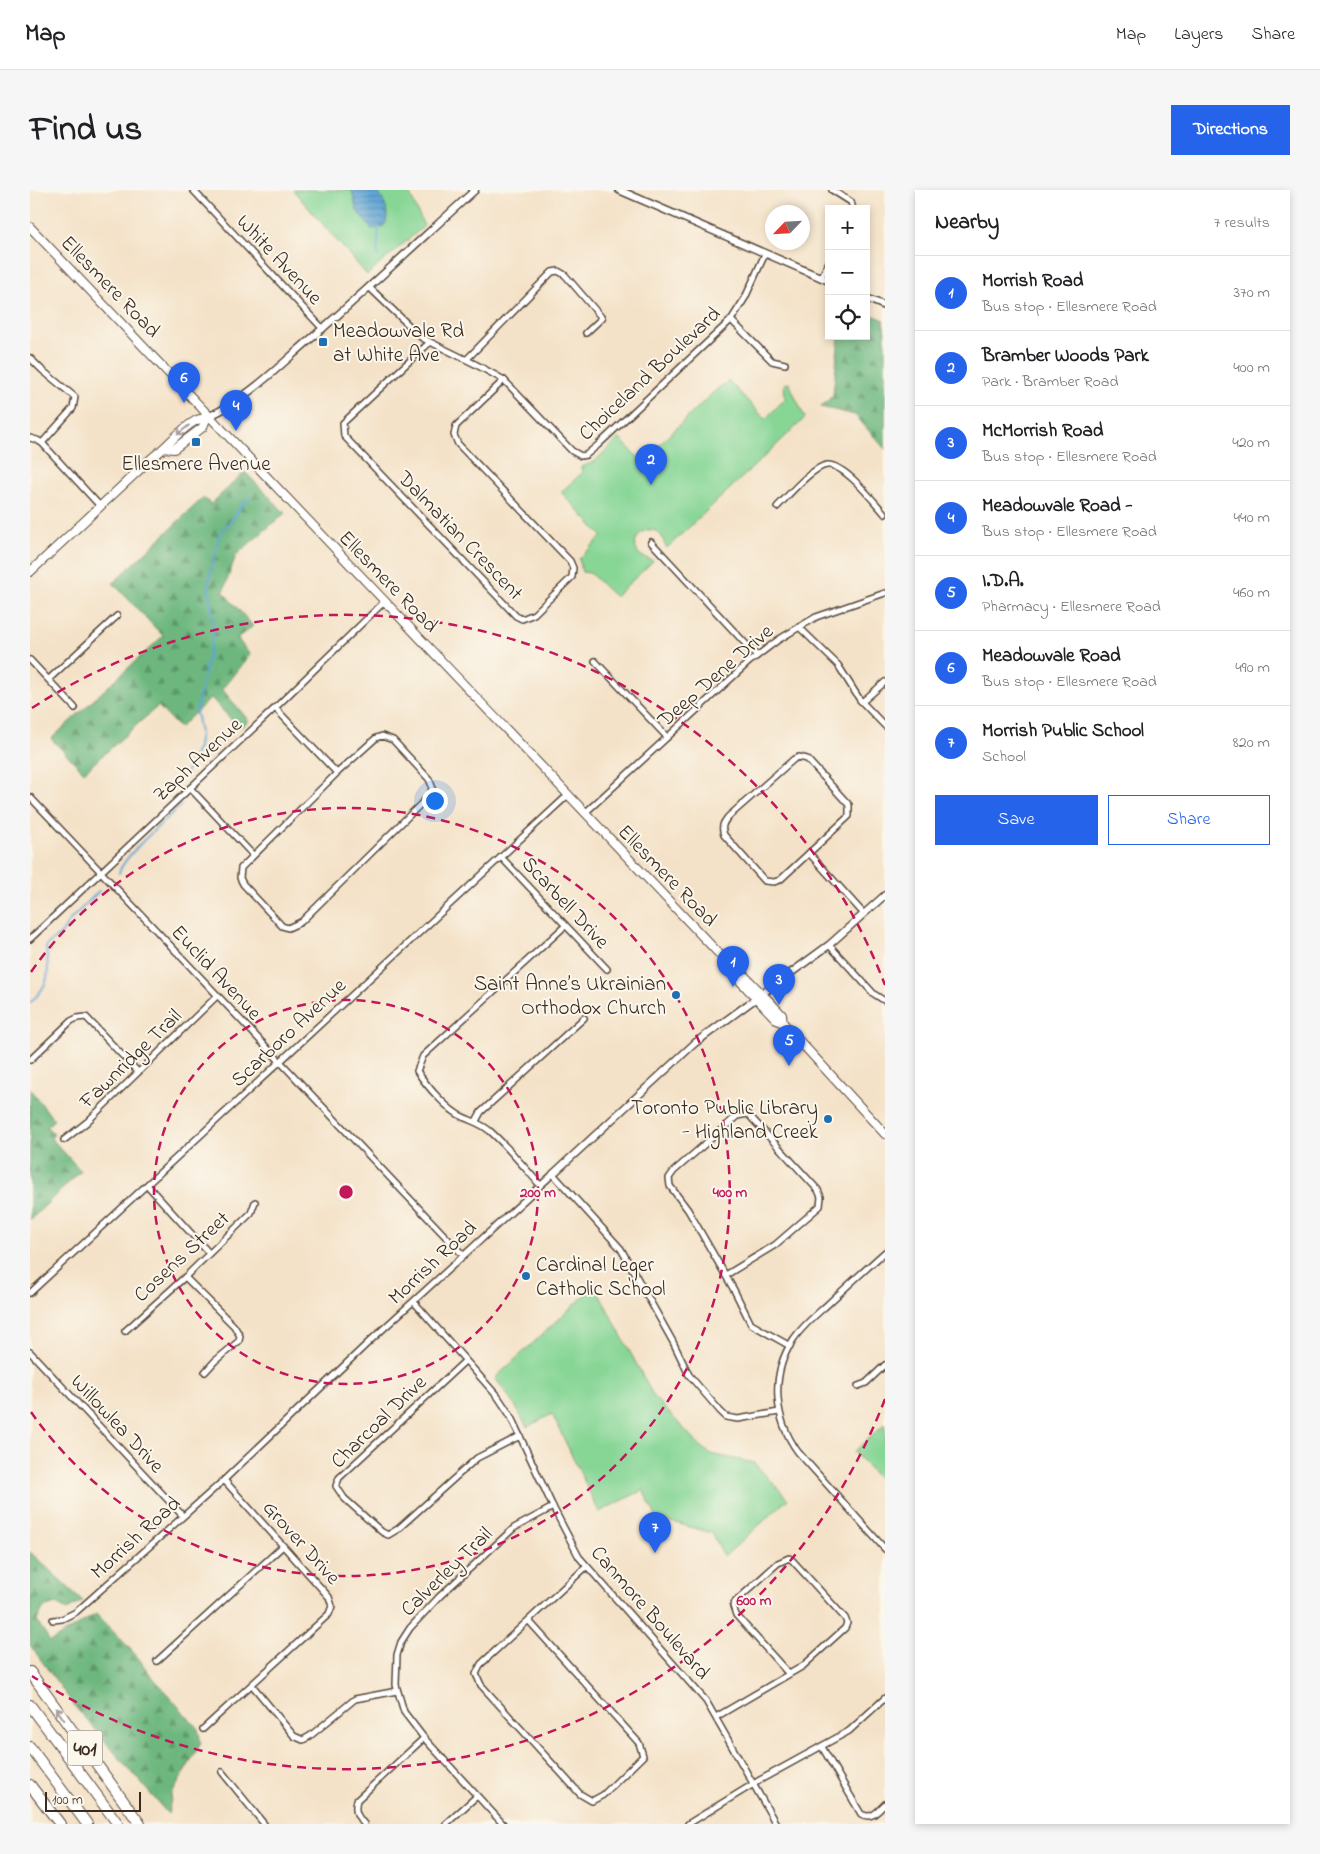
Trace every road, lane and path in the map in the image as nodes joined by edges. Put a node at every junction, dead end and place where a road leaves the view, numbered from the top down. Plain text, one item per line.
1 (193, 190) edge
2 (475, 190) edge
3 (619, 190) edge
4 (832, 190) edge
5 (852, 205) edge
6 (30, 228) edge
7 (765, 254) junction
8 (825, 270) edge
9 (821, 278) junction
10 (825, 280) edge
11 (370, 288) junction
12 (870, 300) edge
13 (885, 306) edge
14 (731, 320) junction
15 (323, 329) junction
16 (586, 333) dead end
17 (429, 343) junction
18 (30, 358) edge
19 (467, 359) junction
20 (785, 364) dead end
21 (504, 380) junction
22 (208, 417) junction
23 (30, 438) edge
24 (42, 443) junction
25 (100, 506) junction
26 (777, 507) dead end
27 (885, 514) edge
28 (651, 542) dead end
29 (30, 572) edge
30 (885, 593) edge
31 (385, 601) junction
32 (116, 616) dead end
33 (799, 627) junction
34 (757, 656) junction
35 (30, 660) edge
36 (595, 661) dead end
37 (49, 679) junction
38 (885, 682) edge
39 (862, 702) junction
40 (75, 708) dead end
41 (275, 708) junction
42 (885, 726) edge
43 (667, 737) junction
44 (337, 773) junction
45 (190, 788) junction
46 (568, 796) junction
47 (30, 797) edge
48 (585, 813) junction
49 (809, 853) junction
50 (254, 855) junction
51 (502, 857) junction
52 (101, 873) junction
53 (885, 895) edge
54 (864, 914) junction
55 (566, 926) junction
56 (30, 939) edge
57 (829, 945) junction
58 (607, 969) dead end
59 (217, 996) junction
60 (759, 996) junction
61 (885, 1001) edge
62 (584, 1018) dead end
63 (30, 1060) edge
64 (280, 1062) junction
65 (138, 1072) junction
66 (476, 1121) junction
67 (883, 1129) edge
68 (64, 1140) dead end
69 (552, 1174) junction
70 (147, 1185) junction
71 (540, 1185) junction
72 (255, 1202) dead end
73 (885, 1252) edge
74 (209, 1253) junction
75 (463, 1255) junction
76 (726, 1275) junction
77 (185, 1277) junction
78 (30, 1293) edge
79 (414, 1302) junction
80 (125, 1331) dead end
81 (790, 1346) junction
82 (30, 1352) edge
83 (465, 1361) junction
84 (885, 1365) edge
85 (204, 1372) dead end
86 (858, 1386) dead end
87 (779, 1412) junction
88 (520, 1436) junction
89 (224, 1480) junction
90 (553, 1507) junction
91 (183, 1516) junction
92 (283, 1546) junction
93 (885, 1548) edge
94 (586, 1567) junction
95 (53, 1620) dead end
96 (528, 1621) junction
97 (157, 1661) dead end
98 (30, 1672) edge
99 (789, 1674) junction
100 (252, 1685) junction
101 (397, 1691) junction
102 (885, 1698) edge
103 (30, 1705) edge
104 (716, 1717) junction
105 (203, 1729) dead end
106 (424, 1738) junction
107 (30, 1747) edge
108 (822, 1747) junction
109 (222, 1772) dead end
110 (754, 1784) junction
111 (30, 1785) edge
112 (477, 1796) junction
113 (885, 1804) edge
114 (60, 1824) edge
115 (87, 1824) edge
116 (118, 1824) edge
117 (140, 1824) edge
118 (264, 1824) edge
119 (364, 1824) edge
120 (446, 1824) edge
121 (503, 1824) edge
122 (688, 1824) edge
123 (776, 1824) edge

1 - 15 street, White Avenue
2 - 11 street
3 - 7 street
4 - 5 street
6 - 22 main road, Ellesmere Road
7 - 9 street
7 - 14 street, Choiceland Boulevard
8 - 9 street
9 - 10 street
11 - 15 street
11 - 17 street, Choiceland Boulevard
12 - 13 street
14 - 20 street
14 - 21 street, Choiceland Boulevard
15 - 22 street
16 - 19 street
17 - 19 street, Choiceland Boulevard
17 - 21 street, Dalmatian Crescent
18 - 24 street
19 - 21 street, Choiceland Boulevard
22 - 25 main road
22 - 31 main road, Ellesmere Road
23 - 24 street
24 - 25 street
25 - 29 main road
26 - 27 street
28 - 34 street
30 - 33 street, Deep Dene Drive
31 - 41 street, Zaph Avenue
31 - 46 main road, Ellesmere Road
32 - 37 street
33 - 34 street, Deep Dene Drive
33 - 39 street
34 - 43 street, Deep Dene Drive
35 - 37 street
36 - 43 street
37 - 40 street
38 - 39 street
39 - 42 street
41 - 44 street
41 - 45 street, Zaph Avenue
43 - 48 street, Deep Dene Drive
44 - 50 street
44 - 50 street
45 - 50 street
45 - 52 street, Zaph Avenue
46 - 48 main road, Ellesmere Road
46 - 51 street, Scarboro Avenue
47 - 52 street, Euclid Avenue
48 - 60 main road, Ellesmere Road
49 - 49 street
49 - 54 street
51 - 55 street, Scarbell Drive
51 - 64 street, Scarboro Avenue
52 - 56 street, Zaph Avenue
52 - 59 street, Euclid Avenue
53 - 54 street, Morrish Road
54 - 57 street, Morrish Road
55 - 58 street, Scarbell Drive
55 - 66 street
57 - 60 street, Morrish Road
57 - 61 street
59 - 64 street, Euclid Avenue
59 - 65 street, Fawnridge Trail
60 - 67 main road, Ellesmere Road
60 - 69 street, Morrish Road
62 - 66 street
63 - 65 street
64 - 70 street, Scarboro Avenue
64 - 75 street, Euclid Avenue
65 - 68 street, Fawnridge Trail
66 - 71 street
69 - 71 street, Morrish Road
69 - 87 street
70 - 74 street
70 - 78 street, Scarboro Avenue
71 - 75 street, Morrish Road
72 - 74 street, Cosens Street
73 - 81 street
74 - 77 street, Cosens Street
75 - 79 street, Morrish Road
76 - 76 street
76 - 81 street
77 - 80 street, Cosens Street
77 - 85 street
79 - 83 street, Canmore Boulevard
79 - 89 street, Morrish Road
81 - 87 street
82 - 91 street, Willowlea Drive
83 - 88 street, Canmore Boulevard
83 - 88 street, Charcoal Drive
84 - 86 street
87 - 93 street
88 - 90 street, Canmore Boulevard
89 - 91 street, Morrish Road
89 - 92 street, Grover Drive
90 - 94 street, Canmore Boulevard
90 - 101 street, Calverley Trail
91 - 95 street, Morrish Road
92 - 97 street
92 - 100 street, Grover Drive
94 - 96 street
94 - 104 street, Canmore Boulevard
96 - 96 street
117 -> 98 highway, 401
99 - 99 street
99 - 104 street
100 - 101 street
100 - 105 street
101 - 106 street, Calverley Trail
102 - 108 street
103 - 116 highway, 401
104 - 110 street, Canmore Boulevard
106 - 112 street, Calverley Trail
106 - 119 street
107 - 115 highway, 401
108 - 110 street
108 - 113 street
109 - 118 street
110 - 122 street
110 - 123 street, Canmore Boulevard
111 - 114 highway
112 - 120 street
112 - 121 street, Calverley Trail

